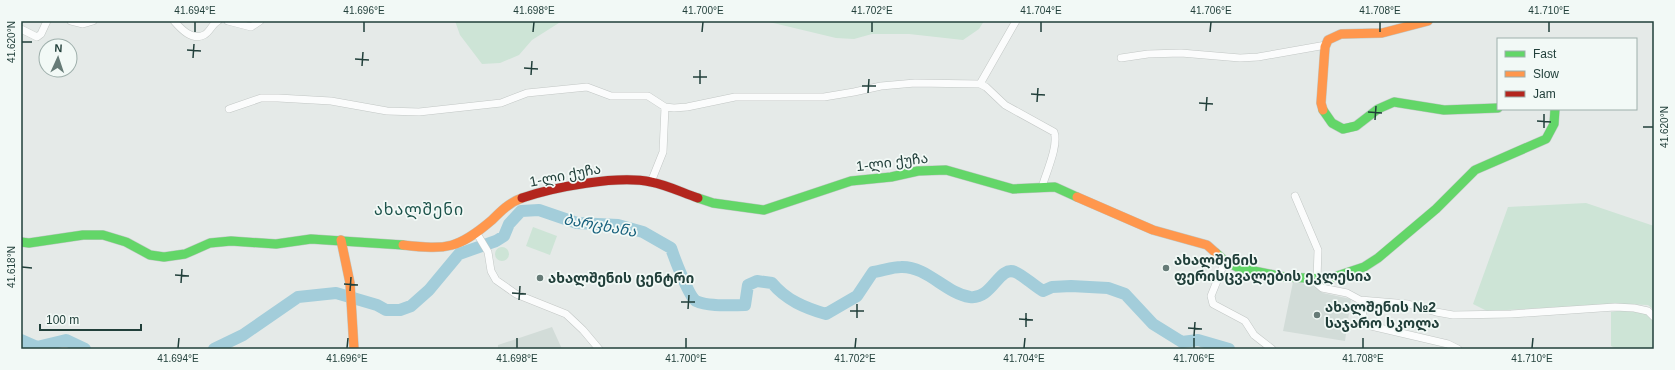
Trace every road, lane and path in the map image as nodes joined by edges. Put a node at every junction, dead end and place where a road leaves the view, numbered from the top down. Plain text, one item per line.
1 (47, 21) edge
2 (70, 21) edge
3 (94, 21) edge
4 (174, 21) edge
5 (218, 21) edge
6 (228, 21) edge
7 (260, 21) edge
8 (1016, 21) edge
9 (1428, 21) edge
10 (21, 29) edge
11 (1326, 45) junction
12 (1121, 58) dead end
13 (980, 84) junction
14 (665, 107) junction
15 (1497, 108) edge
16 (229, 109) dead end
17 (1555, 110) edge
18 (651, 182) junction
19 (1042, 187) junction
20 (1295, 196) dead end
21 (477, 235) junction
22 (341, 240) junction
23 (21, 242) edge
24 (1225, 261) junction
25 (1314, 279) junction
26 (1360, 300) junction
27 (1654, 317) edge
28 (354, 349) edge
29 (599, 349) edge
30 (1272, 349) edge
31 (1458, 349) edge

1 - 10 street
2 - 3 street
4 - 5 street
6 - 7 street
8 - 13 street
9 - 11 street
11 - 12 street
11 - 15 street
13 - 14 street
13 - 19 street
14 - 16 street
14 - 18 street
17 - 25 street, 1-ლი ქუჩა
18 - 19 street, 1-ლი ქუჩა
18 - 21 street, 1-ლი ქუჩა
19 - 24 street, 1-ლი ქუჩა
20 - 25 street
21 - 22 street, 1-ლი ქუჩა
21 - 29 street
22 - 23 street, 1-ლი ქუჩა
22 - 28 street
24 - 25 street, 1-ლი ქუჩა
24 - 30 street
25 - 26 street
26 - 27 street
26 - 31 street

